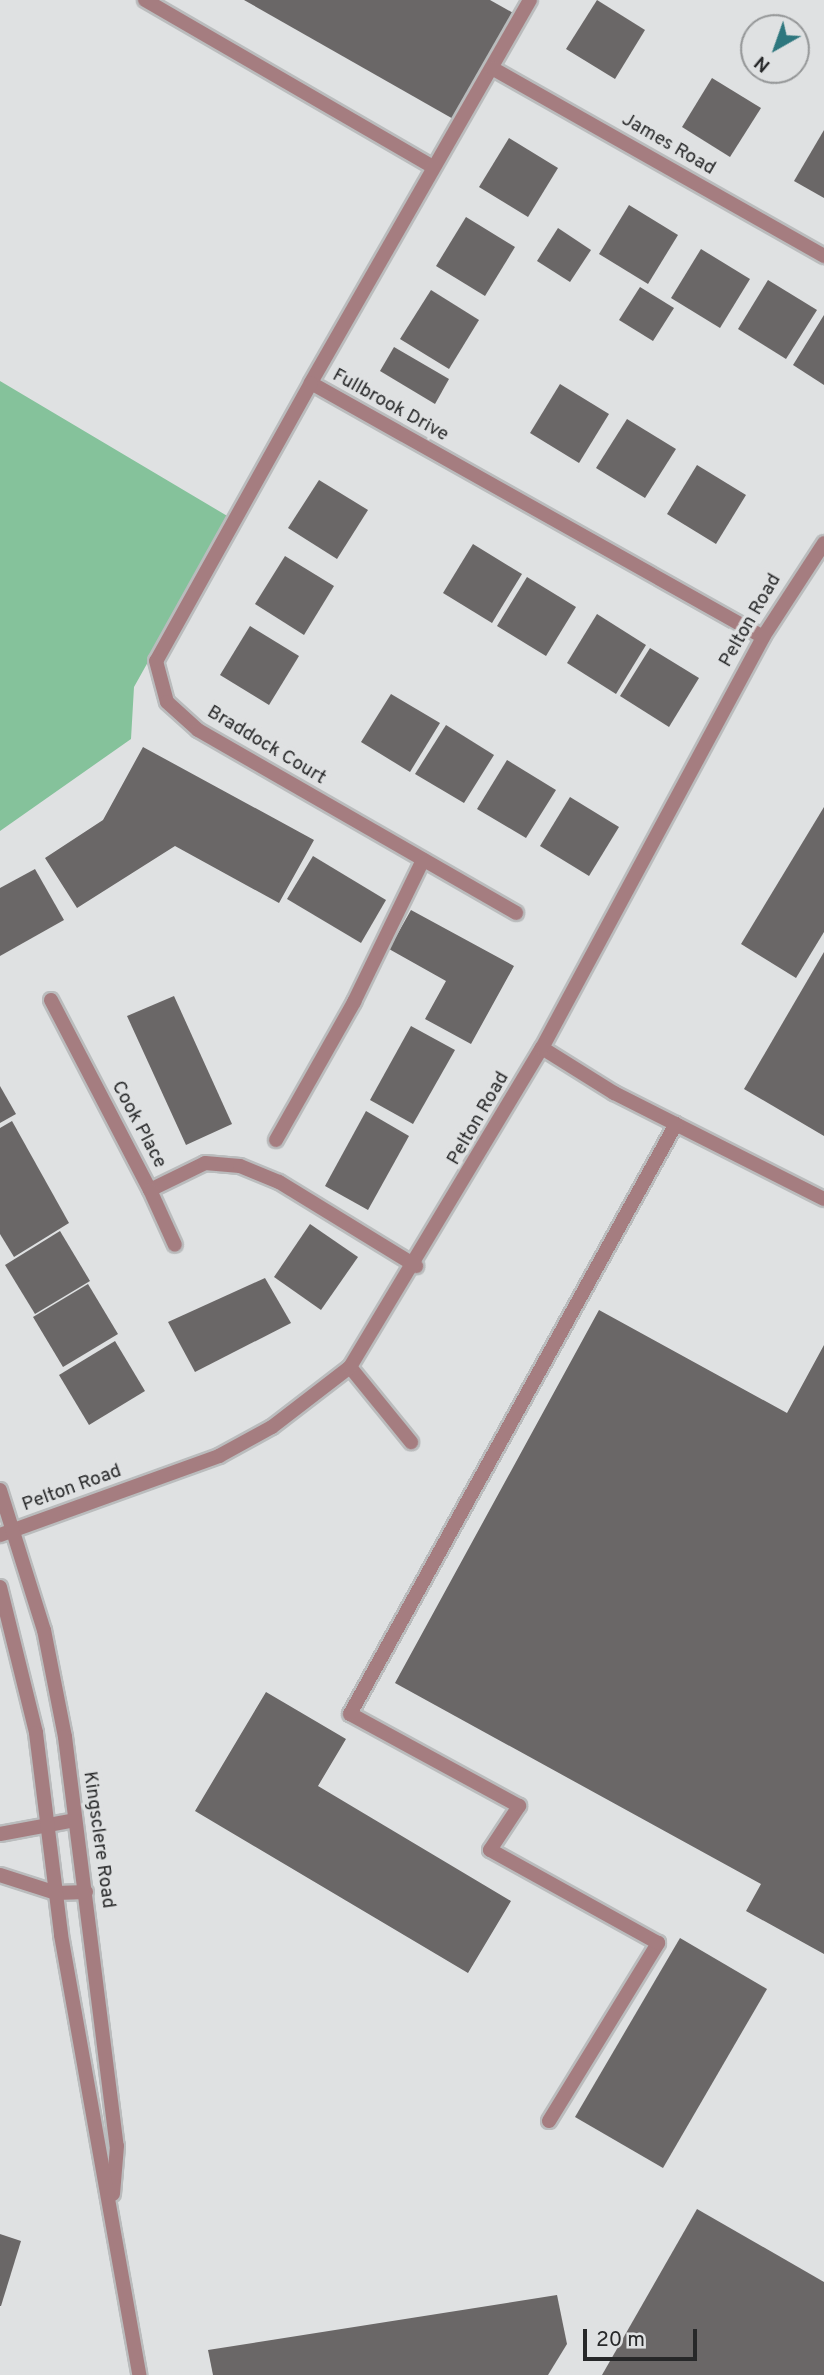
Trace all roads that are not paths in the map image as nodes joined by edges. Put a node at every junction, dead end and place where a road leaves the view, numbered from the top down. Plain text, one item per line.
1 (145, 0) edge
2 (530, 0) edge
3 (492, 68) junction
4 (431, 166) junction
5 (824, 256) edge
6 (311, 383) junction
7 (824, 543) edge
8 (762, 637) junction
9 (424, 860) junction
10 (516, 913) dead end
11 (51, 1000) dead end
12 (542, 1048) junction
13 (676, 1124) junction
14 (276, 1140) dead end
15 (150, 1190) junction
16 (824, 1199) edge
17 (175, 1245) dead end
18 (416, 1266) junction
19 (350, 1367) junction
20 (411, 1442) dead end
21 (0, 1490) edge
22 (16, 1530) junction
23 (0, 1535) edge
24 (0, 1587) edge
25 (75, 1820) junction
26 (51, 1825) junction
27 (0, 1834) edge
28 (0, 1875) edge
29 (86, 1892) junction
30 (56, 1893) junction
31 (550, 2121) dead end
32 (113, 2203) junction
33 (139, 2375) edge

1 - 4 street
2 - 3 street, Fullbrook Drive
3 - 4 street, Fullbrook Drive
3 - 5 street, James Road
4 - 6 street, Fullbrook Drive
6 - 8 street, Fullbrook Drive
6 - 9 street, Braddock Court
7 - 8 street, Pelton Road
8 - 12 street, Pelton Road
9 - 10 street, Braddock Court
9 - 14 street
11 - 15 street, Cook Place
12 - 13 street
12 - 18 street, Pelton Road
13 - 16 street
13 - 31 street
15 - 17 street
15 - 18 street, Cook Place
18 - 19 street, Pelton Road
19 - 20 street
19 - 22 street, Pelton Road
21 - 22 street, Kingsclere Road
22 - 23 street, Pelton Road
22 - 25 street, Kingsclere Road
24 - 26 street, Kingsclere Road
25 - 26 street
25 - 29 street, Kingsclere Road
26 - 27 street
26 - 30 street, Kingsclere Road
28 - 30 street
29 - 30 street
29 - 32 street, Kingsclere Road
30 - 32 street, Kingsclere Road
32 - 33 street, Kingsclere Road

